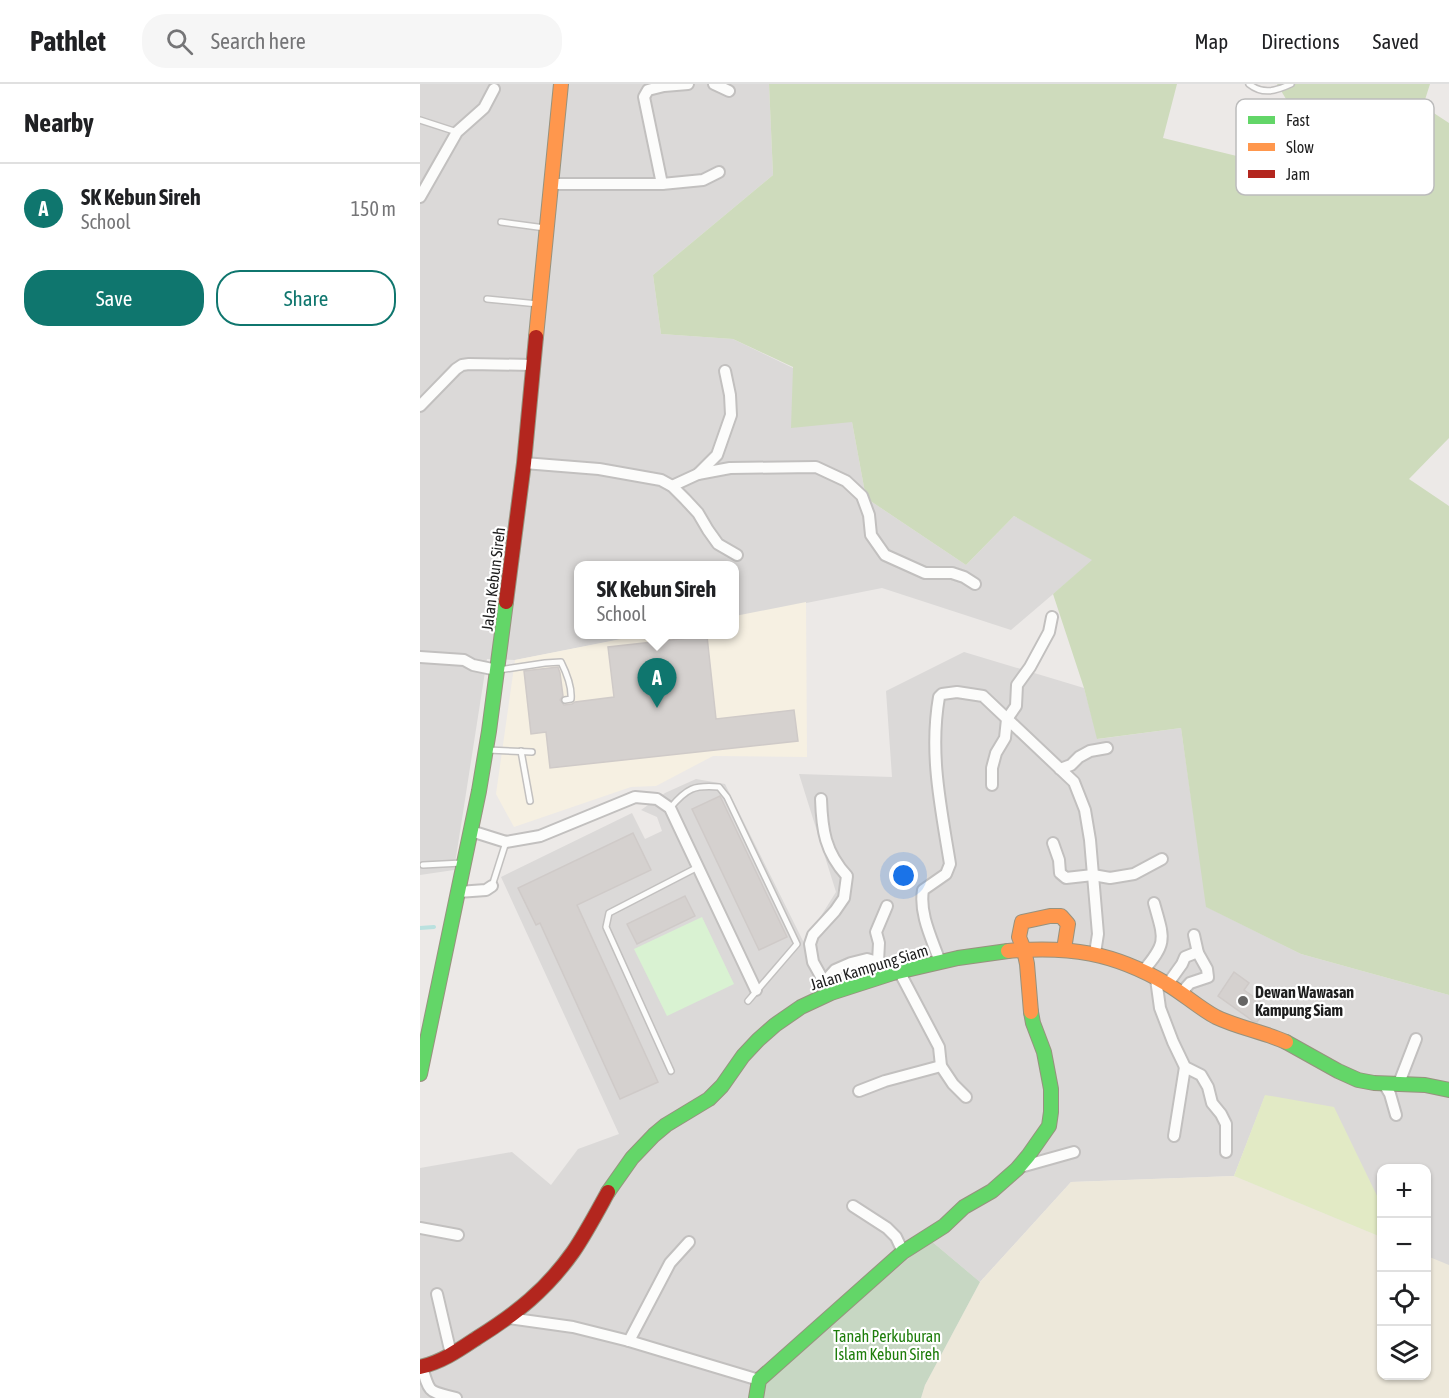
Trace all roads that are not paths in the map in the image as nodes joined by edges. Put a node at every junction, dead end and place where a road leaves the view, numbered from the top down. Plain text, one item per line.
1 (561, 84) edge
2 (688, 84) edge
3 (714, 84) edge
4 (1249, 84) edge
5 (1291, 84) edge
6 (494, 89) dead end
7 (729, 91) dead end
8 (420, 120) edge
9 (457, 132) junction
10 (719, 172) dead end
11 (551, 184) junction
12 (662, 184) junction
13 (420, 197) edge
14 (501, 222) dead end
15 (547, 228) junction
16 (487, 299) dead end
17 (539, 304) junction
18 (533, 365) junction
19 (725, 372) dead end
20 (420, 406) edge
21 (524, 463) junction
22 (698, 474) junction
23 (672, 486) junction
24 (737, 555) dead end
25 (975, 584) dead end
26 (1052, 617) dead end
27 (420, 657) edge
28 (497, 670) junction
29 (565, 700) dead end
30 (1007, 719) junction
31 (1107, 748) dead end
32 (487, 750) junction
33 (521, 751) junction
34 (532, 752) dead end
35 (1060, 769) junction
36 (992, 785) dead end
37 (821, 799) dead end
38 (530, 801) dead end
39 (670, 808) junction
40 (471, 831) junction
41 (506, 842) junction
42 (1053, 843) dead end
43 (1162, 859) dead end
44 (464, 862) junction
45 (423, 865) dead end
46 (698, 867) junction
47 (1093, 875) junction
48 (492, 886) joint
49 (458, 892) junction
50 (1154, 903) dead end
51 (887, 906) dead end
52 (1194, 935) dead end
53 (1064, 949) junction
54 (1024, 950) junction
55 (1095, 953) junction
56 (1198, 953) junction
57 (878, 962) junction
58 (940, 962) junction
59 (899, 971) junction
60 (1143, 971) junction
61 (881, 976) junction
62 (1162, 982) junction
63 (830, 986) junction
64 (756, 990) junction
65 (1181, 993) junction
66 (748, 1001) dead end
67 (1416, 1039) dead end
68 (422, 1054) edge
69 (941, 1066) junction
70 (1185, 1067) junction
71 (671, 1071) dead end
72 (420, 1074) edge
73 (1384, 1083) junction
74 (1399, 1083) junction
75 (1449, 1090) edge
76 (859, 1091) dead end
77 (966, 1097) dead end
78 (1396, 1115) dead end
79 (1174, 1136) dead end
80 (1074, 1152) dead end
81 (1226, 1152) dead end
82 (1017, 1168) junction
83 (853, 1206) dead end
84 (420, 1228) edge
85 (458, 1235) dead end
86 (689, 1242) dead end
87 (903, 1252) junction
88 (436, 1294) dead end
89 (508, 1318) junction
90 (628, 1341) junction
91 (451, 1354) junction
92 (421, 1367) edge
93 (759, 1380) junction
94 (456, 1398) edge
95 (756, 1398) edge

1 - 11 street, Jalan Kebun Sireh
2 - 12 street
3 - 7 street
4 - 5 lane
6 - 9 street
8 - 9 lane
9 - 13 street
10 - 12 street
11 - 12 street
11 - 15 street, Jalan Kebun Sireh
14 - 15 lane
15 - 17 street, Jalan Kebun Sireh
16 - 17 lane
17 - 18 street, Jalan Kebun Sireh
18 - 20 street
18 - 21 street, Jalan Kebun Sireh
19 - 22 street
21 - 23 street
21 - 28 street, Jalan Kebun Sireh
22 - 23 street
22 - 25 street
23 - 24 street
26 - 30 street
27 - 28 street
28 - 29 lane
28 - 32 street, Jalan Kebun Sireh
30 - 35 street
30 - 36 street
30 - 58 street
31 - 35 street
32 - 33 lane
32 - 40 street, Jalan Kebun Sireh
33 - 34 lane
33 - 38 lane
35 - 47 street
37 - 63 street
39 - 41 street
39 - 46 street
39 - 64 lane
40 - 41 street
40 - 44 street, Jalan Kebun Sireh
41 - 48 lane
42 - 47 street
43 - 47 street
44 - 45 lane
44 - 49 street, Jalan Kebun Sireh
46 - 64 street
46 - 71 lane
47 - 55 street
48 - 49 street
49 - 68 street, Jalan Kebun Sireh
50 - 60 street
51 - 57 street
52 - 56 street
53 - 54 street, Jalan Kampung Siam
53 - 54 street
53 - 55 street, Jalan Kampung Siam
54 - 58 street, Jalan Kampung Siam
54 - 82 street
55 - 60 street, Jalan Kampung Siam
56 - 62 street
56 - 65 street
57 - 61 street
57 - 63 street
58 - 59 street, Jalan Kampung Siam
59 - 61 street, Jalan Kampung Siam
59 - 69 street
60 - 62 street, Jalan Kampung Siam
61 - 63 street, Jalan Kampung Siam
62 - 65 street, Jalan Kampung Siam
62 - 70 street
63 - 89 street, Jalan Kampung Siam
64 - 66 lane
65 - 73 street, Jalan Kampung Siam
67 - 74 street
68 - 72 street, Jalan Kebun Sireh
69 - 76 street
69 - 77 street
70 - 79 street
70 - 81 street
73 - 74 street, Jalan Kampung Siam
73 - 78 street
74 - 75 street, Jalan Kampung Siam
80 - 82 street
82 - 87 street
83 - 87 street
84 - 85 street
86 - 90 street
87 - 93 street
88 - 91 street
89 - 90 street
89 - 91 street, Jalan Kampung Siam
90 - 93 street
91 - 92 street, Jalan Kampung Siam
92 - 94 street
93 - 95 street

